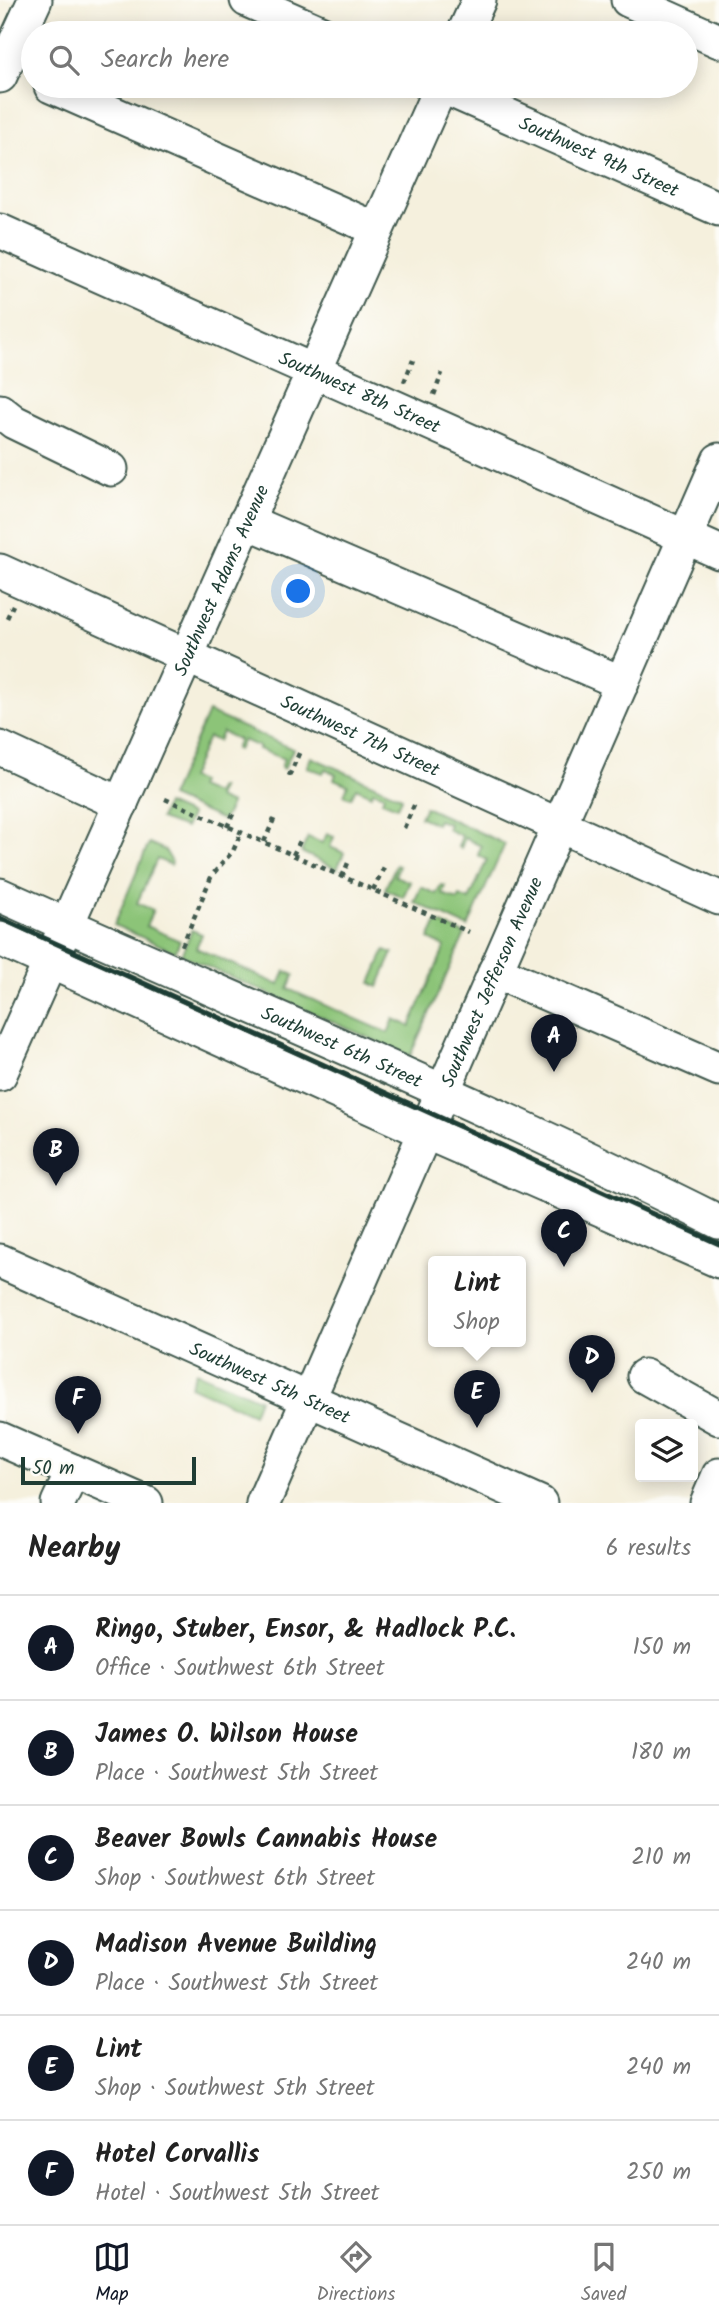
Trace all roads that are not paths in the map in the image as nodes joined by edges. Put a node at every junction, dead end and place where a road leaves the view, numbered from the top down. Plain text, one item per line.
1 (35, 0) edge
2 (247, 0) edge
3 (479, 0) edge
4 (628, 0) edge
5 (29, 21) edge
6 (295, 21) edge
7 (469, 21) edge
8 (675, 21) edge
9 (698, 32) edge
10 (719, 41) edge
11 (21, 46) edge
12 (13, 73) edge
13 (78, 98) edge
14 (436, 98) edge
15 (468, 98) edge
16 (719, 209) edge
17 (376, 229) junction
18 (0, 232) edge
19 (312, 371) junction
20 (0, 411) edge
21 (719, 460) edge
22 (111, 469) dead end
23 (246, 521) junction
24 (686, 537) junction
25 (719, 552) edge
26 (0, 571) edge
27 (187, 656) junction
28 (622, 683) junction
29 (0, 748) edge
30 (121, 804) junction
31 (558, 826) junction
32 (0, 895) edge
33 (719, 898) edge
34 (67, 925) junction
35 (0, 939) edge
36 (51, 961) junction
37 (495, 971) junction
38 (719, 1069) edge
39 (0, 1074) edge
40 (442, 1092) junction
41 (425, 1132) junction
42 (719, 1222) edge
43 (0, 1261) edge
44 (719, 1261) edge
45 (644, 1376) dead end
46 (308, 1401) junction
47 (719, 1418) edge
48 (0, 1438) edge
49 (73, 1471) junction
50 (719, 1475) edge
51 (526, 1500) edge
52 (58, 1503) edge
53 (146, 1503) edge
54 (263, 1503) edge
55 (707, 1503) edge

1 - 5 street
2 - 6 street
3 - 7 street
4 - 8 street
9 - 10 street
11 - 12 street
13 - 17 street
14 - 17 street, Southwest Adams Avenue
15 - 16 street, Southwest 9th Street
17 - 19 street, Southwest Adams Avenue
18 - 19 street, Southwest 8th Street
19 - 23 street, Southwest Adams Avenue
19 - 24 street, Southwest 8th Street
20 - 22 street
21 - 24 street, Southwest Jefferson Avenue
23 - 27 street, Southwest Adams Avenue
23 - 28 street
24 - 25 street, Southwest 8th Street
24 - 28 street, Southwest Jefferson Avenue
26 - 27 street, Southwest 7th Street
27 - 30 street, Southwest Adams Avenue
27 - 31 street, Southwest 7th Street
28 - 31 street, Southwest Jefferson Avenue
29 - 30 street
30 - 34 street, Southwest Adams Avenue
31 - 33 street, Southwest 7th Street
31 - 37 street, Southwest Jefferson Avenue
32 - 34 street, Southwest 6th Street
34 - 36 street, Southwest Adams Avenue
34 - 40 street, Southwest 6th Street
35 - 36 street
36 - 39 street, Southwest Adams Avenue
36 - 41 street
37 - 38 street
37 - 40 street, Southwest Jefferson Avenue
40 - 41 street, Southwest Jefferson Avenue
40 - 42 street, Southwest 6th Street
41 - 44 street
41 - 46 street, Southwest Jefferson Avenue
43 - 46 street, Southwest 5th Street
45 - 47 street
46 - 51 street, Southwest 5th Street
46 - 54 street, Southwest Jefferson Avenue
48 - 49 street
49 - 52 street
49 - 53 street
50 - 55 street

